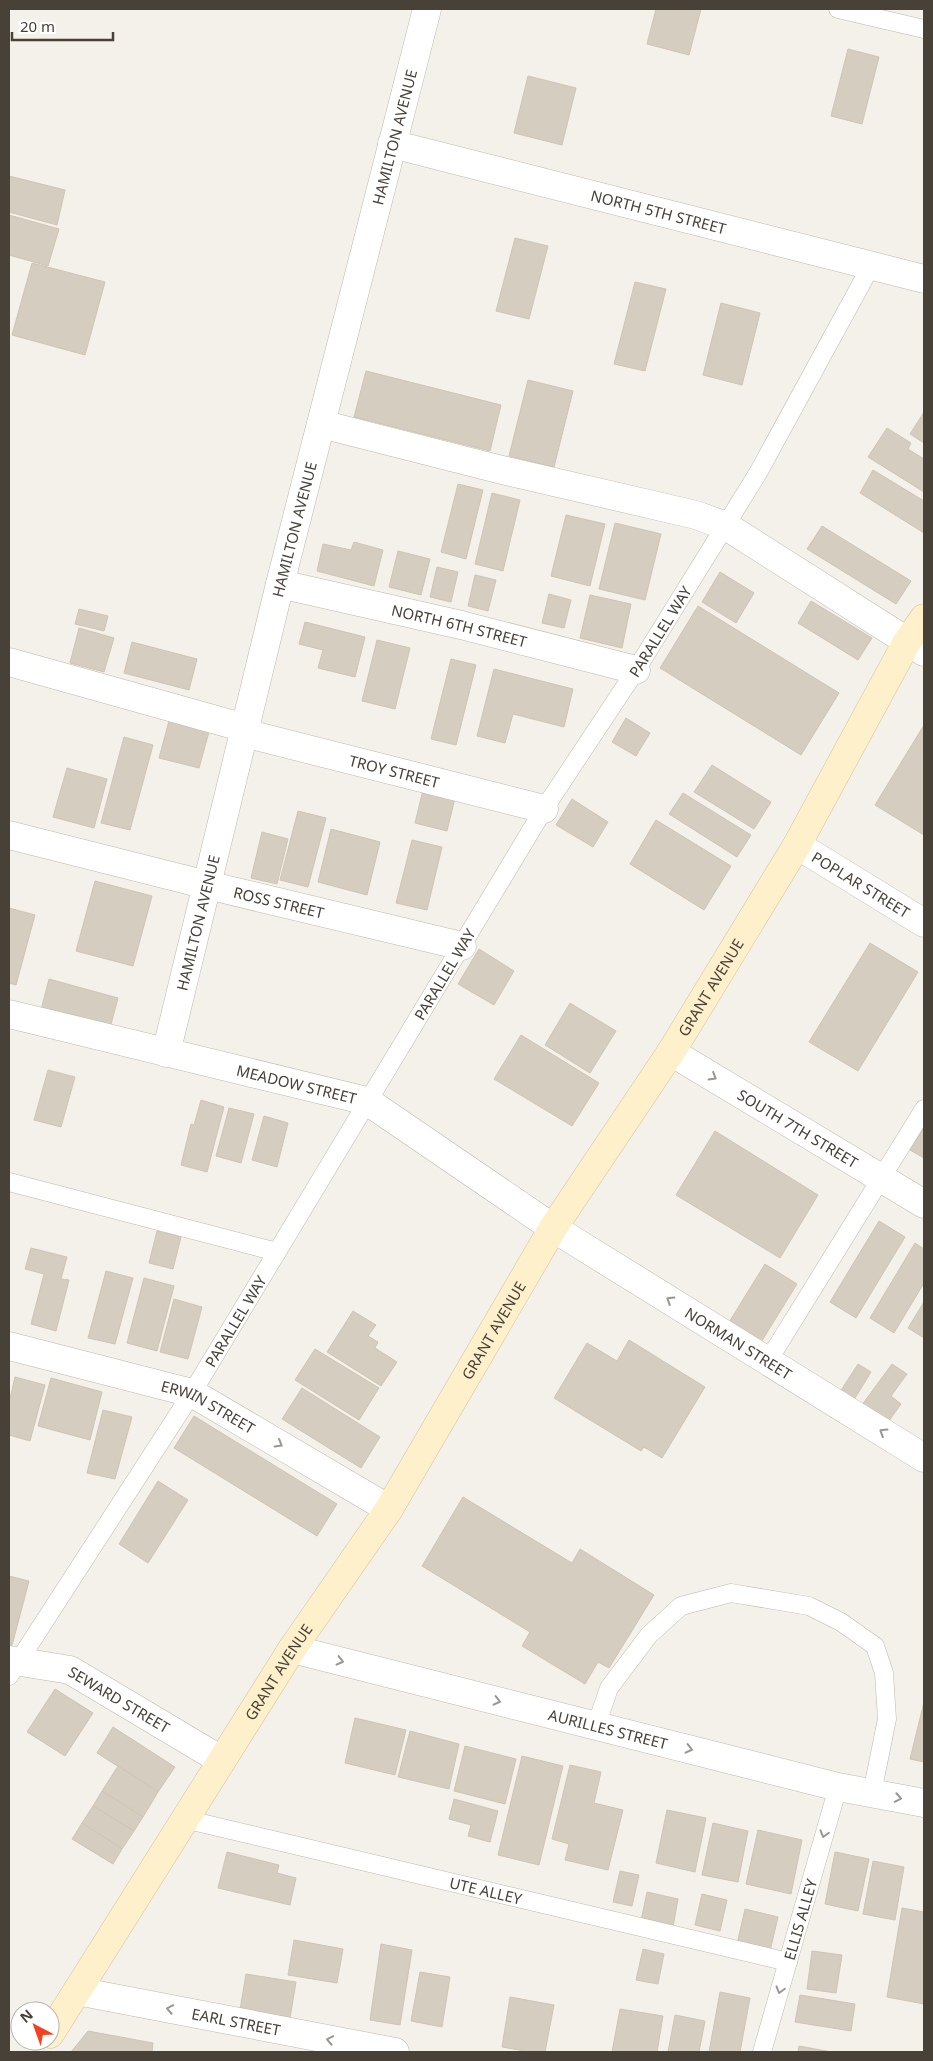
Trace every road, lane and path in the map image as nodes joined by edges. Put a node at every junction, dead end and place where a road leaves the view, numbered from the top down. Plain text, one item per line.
1 (427, 9) edge
2 (838, 9) edge
3 (924, 29) edge
4 (392, 144) junction
5 (871, 266) junction
6 (924, 279) edge
7 (321, 424) junction
8 (726, 526) junction
9 (280, 584) junction
10 (924, 618) edge
11 (916, 647) edge
12 (9, 662) edge
13 (636, 670) junction
14 (245, 730) junction
15 (544, 809) junction
16 (9, 835) edge
17 (797, 845) junction
18 (207, 885) junction
19 (924, 923) edge
20 (462, 946) junction
21 (9, 1014) edge
22 (671, 1052) junction
23 (166, 1053) junction
24 (367, 1101) junction
25 (924, 1110) edge
26 (883, 1179) junction
27 (9, 1182) edge
28 (924, 1204) edge
29 (553, 1228) junction
30 (277, 1252) junction
31 (9, 1346) edge
32 (768, 1361) junction
33 (192, 1393) junction
34 (924, 1458) edge
35 (389, 1509) junction
36 (292, 1649) junction
37 (12, 1666) edge
38 (596, 1726) junction
39 (221, 1760) junction
40 (838, 1787) junction
41 (872, 1793) junction
42 (924, 1803) edge
43 (184, 1819) junction
44 (788, 1962) junction
45 (77, 1992) junction
46 (60, 2018) edge
47 (395, 2052) edge
48 (762, 2052) edge

1 - 4 street, HAMILTON AVENUE
2 - 3 lane
4 - 5 street, NORTH 5TH STREET
4 - 7 street, HAMILTON AVENUE
5 - 6 street, NORTH 5TH STREET
5 - 8 lane, PARALLEL WAY
7 - 8 street
7 - 9 street, HAMILTON AVENUE
8 - 11 street
8 - 13 lane, PARALLEL WAY
9 - 13 street, NORTH 6TH STREET
9 - 14 street, HAMILTON AVENUE
10 - 11 street, GRANT AVENUE
11 - 17 street, GRANT AVENUE
12 - 14 street, TROY STREET
13 - 15 lane, PARALLEL WAY
14 - 15 street, TROY STREET
14 - 18 street, HAMILTON AVENUE
15 - 20 lane, PARALLEL WAY
16 - 18 street, ROSS STREET
17 - 19 street, POPLAR STREET
17 - 22 street, GRANT AVENUE
18 - 20 street, ROSS STREET
18 - 23 street, HAMILTON AVENUE
20 - 24 lane, PARALLEL WAY
21 - 23 street, MEADOW STREET
22 -> 26 street, SOUTH 7TH STREET
22 - 29 street, GRANT AVENUE
23 - 24 street, MEADOW STREET
24 - 29 street, MEADOW STREET
24 - 30 lane, PARALLEL WAY
25 - 26 lane
26 - 28 street, SOUTH 7TH STREET
26 - 32 lane
27 - 30 lane
32 -> 29 street, NORMAN STREET
29 - 35 street, GRANT AVENUE
30 - 33 lane, PARALLEL WAY
31 - 33 street, ERWIN STREET
34 -> 32 street, NORMAN STREET
33 -> 35 street, ERWIN STREET
33 - 37 lane, PARALLEL WAY
35 - 36 street, GRANT AVENUE
36 -> 38 street, AURILLES STREET
36 - 39 street, GRANT AVENUE
37 - 39 street, SEWARD STREET
38 -> 40 street, AURILLES STREET
38 - 41 lane
39 - 43 street, GRANT AVENUE
40 - 41 street, AURILLES STREET
40 -> 44 lane, ELLIS ALLEY
41 -> 42 street, AURILLES STREET
43 - 44 lane, UTE ALLEY
43 - 45 street, GRANT AVENUE
44 -> 48 lane, ELLIS ALLEY
45 - 46 street, GRANT AVENUE
47 -> 45 street, EARL STREET

